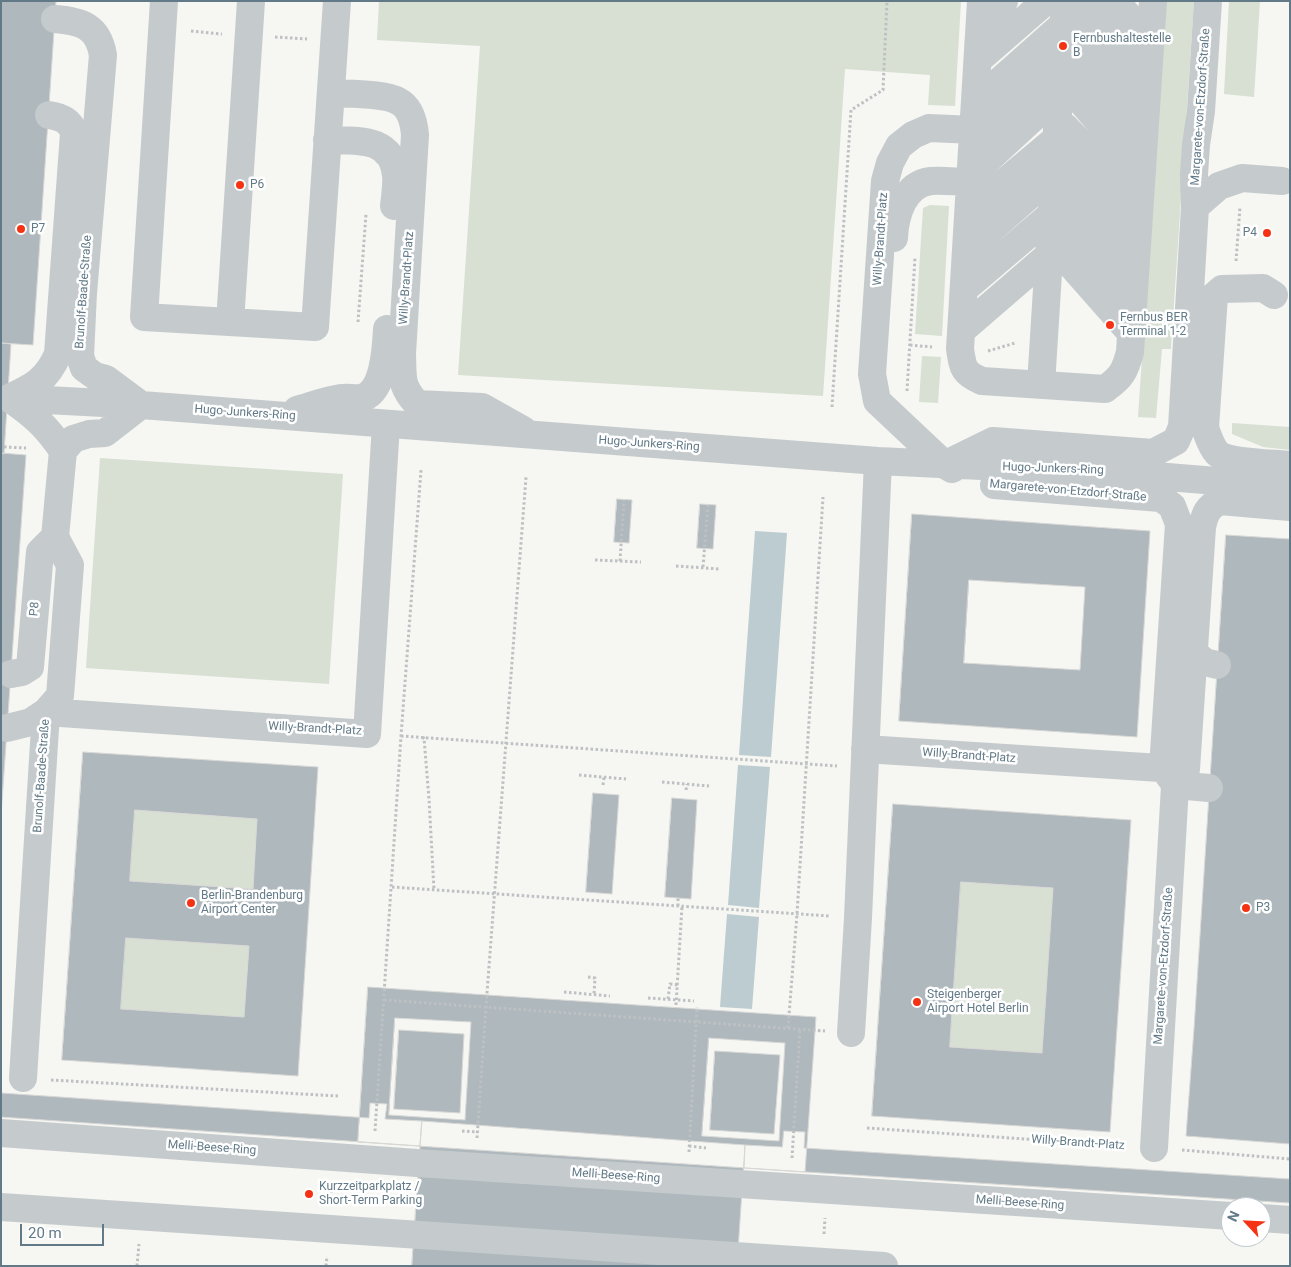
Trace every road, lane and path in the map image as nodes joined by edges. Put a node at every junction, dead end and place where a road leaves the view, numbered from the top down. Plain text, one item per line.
1 (164, 1) edge
2 (251, 1) edge
3 (337, 1) edge
4 (887, 1) edge
5 (1004, 1) edge
6 (1115, 1) edge
7 (1208, 1) edge
8 (1151, 3) edge
9 (981, 12) edge
10 (72, 14) edge
11 (1150, 40) junction
12 (978, 60) junction
13 (1062, 60) edge
14 (1148, 73) junction
15 (331, 93) junction
16 (975, 103) junction
17 (1146, 106) junction
18 (49, 115) dead end
19 (974, 133) junction
20 (1144, 139) junction
21 (328, 140) junction
22 (1142, 171) junction
23 (1054, 175) junction
24 (970, 179) junction
25 (1282, 181) dead end
26 (1240, 199) dead end
27 (1139, 203) junction
28 (1195, 207) junction
29 (366, 212) dead end
30 (969, 212) junction
31 (1050, 230) junction
32 (1137, 238) junction
33 (916, 247) dead end
34 (966, 251) junction
35 (1236, 266) dead end
36 (1135, 269) junction
37 (964, 289) junction
38 (1274, 295) dead end
39 (1133, 302) junction
40 (230, 322) junction
41 (358, 327) dead end
42 (961, 331) junction
43 (1131, 333) junction
44 (1019, 342) dead end
45 (910, 345) junction
46 (933, 347) dead end
47 (980, 350) dead end
48 (1041, 385) junction
49 (907, 392) dead end
50 (8, 398) junction
51 (141, 405) junction
52 (832, 407) dead end
53 (885, 410) junction
54 (276, 416) junction
55 (386, 424) junction
56 (530, 434) junction
57 (63, 451) junction
58 (878, 461) junction
59 (944, 465) junction
60 (1290, 465) edge
61 (421, 470) dead end
62 (526, 477) dead end
63 (1290, 487) edge
64 (823, 497) dead end
65 (624, 500) dead end
66 (708, 505) dead end
67 (1290, 507) edge
68 (56, 537) junction
69 (595, 560) dead end
70 (620, 561) junction
71 (641, 562) dead end
72 (676, 566) dead end
73 (703, 567) junction
74 (720, 569) dead end
75 (11, 674) dead end
76 (46, 712) junction
77 (7, 728) dead end
78 (401, 736) junction
79 (424, 738) junction
80 (506, 743) junction
81 (865, 758) junction
82 (806, 764) junction
83 (1172, 774) junction
84 (579, 775) dead end
85 (604, 777) junction
86 (626, 779) dead end
87 (662, 782) dead end
88 (604, 784) dead end
89 (687, 784) junction
90 (709, 786) dead end
91 (1209, 788) dead end
92 (686, 790) dead end
93 (392, 887) junction
94 (434, 890) junction
95 (495, 894) junction
96 (678, 898) dead end
97 (680, 906) junction
98 (797, 914) junction
99 (858, 918) junction
100 (588, 977) dead end
101 (678, 985) junction
102 (564, 992) dead end
103 (594, 994) junction
104 (610, 996) dead end
105 (648, 998) dead end
106 (668, 999) junction
107 (384, 1000) junction
108 (694, 1001) dead end
109 (676, 1006) dead end
110 (697, 1007) dead end
111 (486, 1008) junction
112 (696, 1022) junction
113 (788, 1028) junction
114 (800, 1029) junction
115 (851, 1033) joint
116 (23, 1078) joint
117 (338, 1096) dead end
118 (867, 1128) dead end
119 (462, 1130) dead end
120 (375, 1131) dead end
121 (478, 1132) junction
122 (1, 1133) edge
123 (477, 1138) dead end
124 (689, 1146) junction
125 (706, 1148) dead end
126 (1154, 1148) junction
127 (689, 1152) dead end
128 (334, 1157) junction
129 (792, 1158) dead end
130 (1290, 1158) edge
131 (1, 1207) edge
132 (1221, 1215) edge
133 (1271, 1219) edge
134 (1290, 1220) edge
135 (329, 1229) junction
136 (326, 1266) edge
137 (884, 1266) edge

1 - 40 street
2 - 40 street
3 - 15 street
4 - 52 path
5 - 9 street
6 - 11 street
7 - 28 street, Margarete-von-Etzdorf-Straße
8 - 11 street
9 - 12 street
10 - 51 street, Brunolf-Baade-Straße
11 - 14 street
12 - 13 street
12 - 16 street
13 - 14 street
13 - 16 street
13 - 17 street
13 - 19 street
13 - 20 street
13 - 22 street
13 - 23 street
13 - 24 street
13 - 27 street
13 - 30 street
13 - 32 street
14 - 17 street
15 - 21 street
15 - 56 street, Willy-Brandt-Platz
16 - 19 street
17 - 20 street
18 - 50 street, Brunolf-Baade-Straße
19 - 24 street
19 - 53 street, Willy-Brandt-Platz
20 - 22 street
21 - 40 street
21 - 54 street, Willy-Brandt-Platz
22 - 27 street
23 - 31 street
23 - 34 street
23 - 36 street
24 - 30 street
24 - 53 street, Willy-Brandt-Platz
25 - 28 street
26 - 35 path
27 - 32 street
28 - 59 street, Margarete-von-Etzdorf-Straße
29 - 41 path
30 - 34 street
31 - 37 street
31 - 39 street
31 - 42 street
31 - 43 street
31 - 48 street
32 - 36 street
33 - 45 path
34 - 37 street
36 - 39 street
37 - 42 street
38 - 60 street
39 - 43 street
42 - 48 street
43 - 48 street
44 - 47 path
45 - 46 path
45 - 49 path
50 - 51 street, Hugo-Junkers-Ring
50 - 57 street
51 - 54 street, Hugo-Junkers-Ring
51 - 57 street
53 - 59 street, Willy-Brandt-Platz
54 - 55 street, Hugo-Junkers-Ring
55 - 56 street, Hugo-Junkers-Ring
55 - 76 street, Willy-Brandt-Platz
56 - 58 street, Hugo-Junkers-Ring
57 - 68 street
58 - 59 street, Hugo-Junkers-Ring
58 - 81 street
59 - 63 street, Hugo-Junkers-Ring
59 - 83 street, Margarete-von-Etzdorf-Straße
61 - 78 path
62 - 80 path
64 - 82 path
65 - 70 path
66 - 73 path
67 - 83 street
68 - 75 street, P8
68 - 76 street, Brunolf-Baade-Straße
69 - 70 path
70 - 71 path
72 - 73 path
73 - 74 path
76 - 77 street
76 - 116 street, Brunolf-Baade-Straße
78 - 79 path
78 - 93 path
79 - 80 path
79 - 94 path
80 - 82 path
80 - 95 path
81 - 82 path
81 - 83 street, Willy-Brandt-Platz
81 - 99 street
82 - 98 path
83 - 91 street, Willy-Brandt-Platz
83 - 126 street, Margarete-von-Etzdorf-Straße
84 - 85 path
85 - 86 path
85 - 88 path
87 - 89 path
89 - 90 path
89 - 92 path
93 - 94 path
93 - 107 path
94 - 95 path
95 - 97 path
95 - 111 path
96 - 97 path
97 - 98 path
97 - 101 path
98 - 99 path
98 - 113 path
99 - 115 street
100 - 103 path
101 - 106 path
101 - 109 path
102 - 103 path
103 - 104 path
105 - 106 path
106 - 108 path
107 - 111 path
107 - 120 path
110 - 112 path
111 - 112 path
111 - 121 path
112 - 113 path
112 - 124 path
113 - 114 path
114 - 115 path
114 - 129 path
116 - 117 path
118 - 126 path, Willy-Brandt-Platz
119 - 121 path
121 - 123 path
122 - 128 street, Melli-Beese-Ring
124 - 125 path
124 - 127 path
126 - 130 path, Willy-Brandt-Platz
128 - 132 street, Melli-Beese-Ring
128 - 135 path
131 - 135 street
133 - 134 street
135 - 136 path
135 - 137 street

